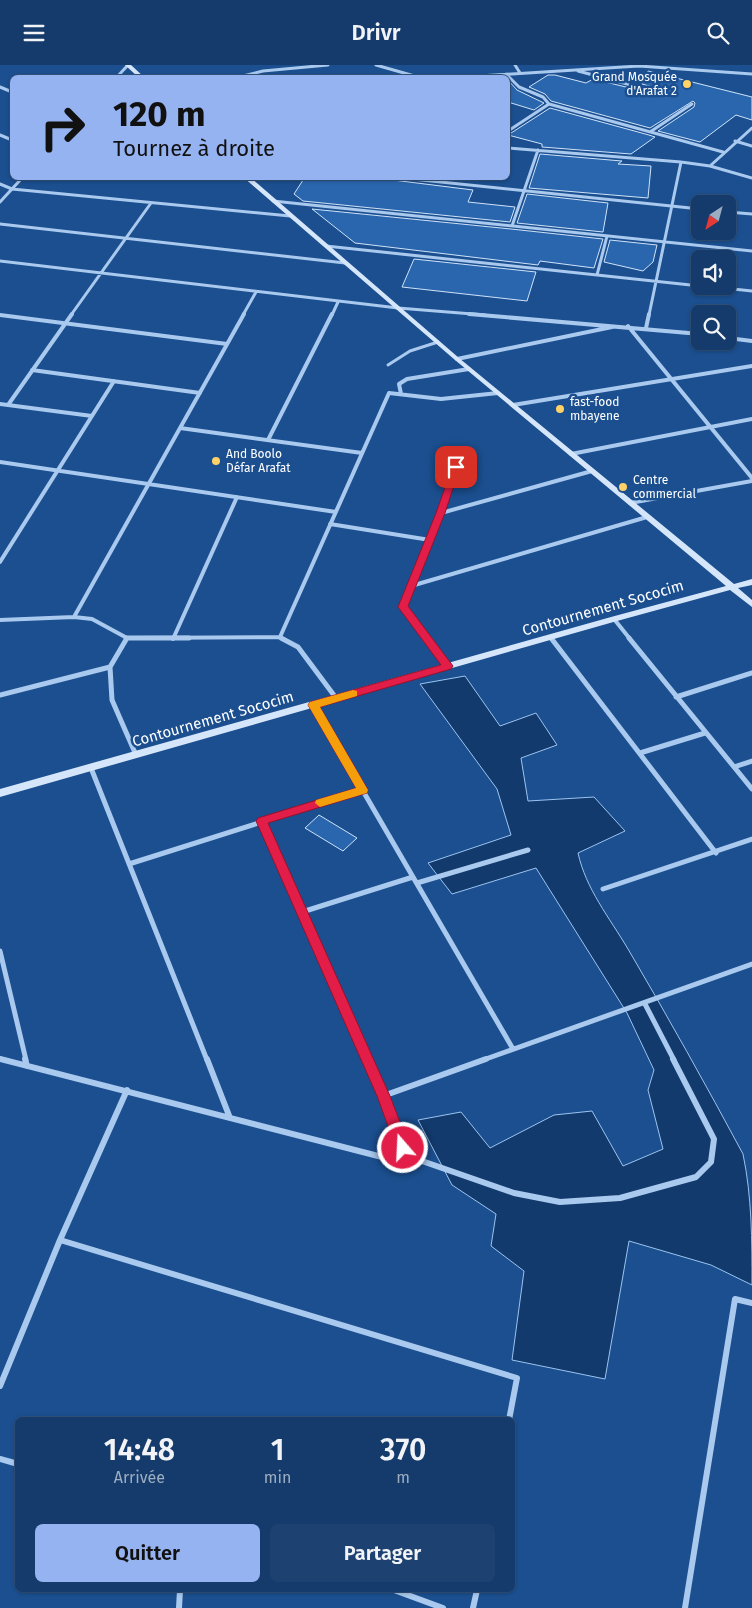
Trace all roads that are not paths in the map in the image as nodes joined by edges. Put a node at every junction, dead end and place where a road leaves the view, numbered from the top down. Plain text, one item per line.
1 (128, 65) edge
2 (328, 65) edge
3 (376, 65) edge
4 (515, 65) edge
5 (572, 70) junction
6 (520, 73) junction
7 (506, 74) joint
8 (752, 74) edge
9 (119, 75) edge
10 (139, 75) edge
11 (247, 75) edge
12 (411, 75) edge
13 (492, 75) edge
14 (510, 78) edge
15 (665, 93) dead end
16 (549, 104) junction
17 (692, 104) dead end
18 (752, 128) edge
19 (510, 130) edge
20 (650, 132) junction
21 (735, 141) junction
22 (752, 146) edge
23 (510, 148) edge
24 (538, 150) junction
25 (723, 152) junction
26 (681, 162) junction
27 (710, 166) junction
28 (752, 178) edge
29 (20, 180) edge
30 (249, 180) edge
31 (421, 180) edge
32 (0, 184) edge
33 (12, 189) junction
34 (524, 191) junction
35 (272, 201) junction
36 (0, 202) edge
37 (151, 203) junction
38 (672, 206) junction
39 (691, 208) edge
40 (736, 213) edge
41 (752, 214) edge
42 (290, 216) junction
43 (0, 224) edge
44 (512, 225) junction
45 (606, 236) junction
46 (124, 238) junction
47 (664, 241) junction
48 (326, 246) junction
49 (752, 251) edge
50 (0, 261) edge
51 (345, 263) junction
52 (101, 273) junction
53 (597, 275) junction
54 (656, 281) junction
55 (691, 285) edge
56 (736, 289) edge
57 (752, 291) edge
58 (256, 292) junction
59 (338, 302) junction
60 (398, 308) junction
61 (0, 315) edge
62 (65, 324) junction
63 (620, 325) junction
64 (628, 326) junction
65 (646, 328) junction
66 (691, 334) edge
67 (736, 339) edge
68 (752, 341) edge
69 (438, 342) junction
70 (227, 344) junction
71 (456, 359) junction
72 (388, 365) dead end
73 (752, 366) edge
74 (469, 369) junction
75 (32, 371) junction
76 (672, 380) junction
77 (114, 381) junction
78 (200, 393) junction
79 (498, 393) junction
80 (401, 394) junction
81 (0, 404) edge
82 (8, 405) junction
83 (513, 405) junction
84 (92, 416) junction
85 (752, 419) edge
86 (710, 427) junction
87 (180, 428) junction
88 (268, 440) junction
89 (362, 453) junction
90 (571, 454) junction
91 (0, 462) edge
92 (456, 467) dead end
93 (57, 471) junction
94 (592, 471) junction
95 (752, 480) edge
96 (149, 484) junction
97 (237, 497) junction
98 (630, 503) junction
99 (336, 512) junction
100 (441, 513) junction
101 (647, 517) junction
102 (330, 524) junction
103 (430, 540) junction
104 (0, 561) edge
105 (752, 582) edge
106 (411, 586) junction
107 (731, 587) junction
108 (752, 604) edge
109 (74, 617) junction
110 (614, 619) junction
111 (0, 620) edge
112 (280, 637) junction
113 (551, 637) junction
114 (127, 638) junction
115 (173, 639) junction
116 (448, 666) junction
117 (110, 667) junction
118 (752, 673) edge
119 (0, 695) edge
120 (676, 697) junction
121 (336, 698) junction
122 (313, 705) junction
123 (705, 733) junction
124 (640, 753) junction
125 (136, 755) junction
126 (752, 761) edge
127 (734, 767) junction
128 (91, 768) junction
129 (752, 789) edge
130 (363, 790) junction
131 (0, 793) edge
132 (262, 821) junction
133 (752, 839) edge
134 (528, 850) dead end
135 (716, 853) junction
136 (130, 864) junction
137 (413, 877) junction
138 (417, 883) junction
139 (603, 889) dead end
140 (302, 912) junction
141 (0, 951) edge
142 (752, 964) edge
143 (645, 1004) junction
144 (513, 1049) junction
145 (0, 1059) edge
146 (27, 1066) junction
147 (127, 1090) junction
148 (383, 1096) junction
149 (230, 1118) junction
150 (399, 1153) junction
151 (60, 1240) junction
152 (752, 1303) edge
153 (0, 1386) edge
154 (510, 1417) edge
155 (0, 1459) edge
156 (15, 1463) edge
157 (180, 1592) edge
158 (400, 1592) edge
159 (476, 1592) edge
160 (179, 1608) edge
161 (444, 1608) edge
162 (473, 1608) edge
163 (685, 1608) edge

1 - 9 street
1 - 10 street
2 - 11 street
3 - 12 street
4 - 6 street
5 - 6 street
5 - 8 street
5 - 15 street
6 - 7 street
7 - 13 street
14 - 16 street
16 - 19 street
16 - 20 street
17 - 20 street
18 - 21 street
20 - 25 street
21 - 22 street
21 - 25 street
23 - 24 street
24 - 26 street
24 - 34 street
25 - 27 street
26 - 27 street
26 - 38 street
27 - 28 street
29 - 33 street
30 - 35 street
31 - 34 street
32 - 33 street
33 - 36 street
33 - 37 street
34 - 38 street
34 - 44 street
35 - 42 street
35 - 44 street
37 - 42 street
37 - 46 street
38 - 39 street
38 - 47 street
40 - 41 street
42 - 48 street
43 - 46 street
44 - 45 street
45 - 47 street
45 - 53 street
46 - 51 street
46 - 52 street
47 - 49 street
47 - 54 street
48 - 51 street
48 - 53 street
50 - 52 street
51 - 60 street
52 - 58 street
52 - 62 street
53 - 54 street
54 - 55 street
54 - 65 street
56 - 57 street
58 - 59 street
58 - 70 street
59 - 60 street
59 - 88 street
60 - 63 street
60 - 69 street
61 - 62 street
62 - 70 street
62 - 75 street
63 - 64 street
63 - 71 street
64 - 65 street
64 - 76 street
65 - 66 street
67 - 68 street
69 - 71 street
69 - 72 lane
70 - 78 street
71 - 74 street
73 - 76 street
74 - 79 street
74 - 80 street
75 - 77 street
75 - 82 street
76 - 83 street
76 - 86 street
77 - 78 street
77 - 84 street
78 - 87 street
79 - 80 street
79 - 83 street
80 - 89 street
81 - 82 street
82 - 84 street
83 - 90 street
84 - 93 street
85 - 86 street
86 - 90 street
86 - 95 street
87 - 88 street
87 - 96 street
88 - 89 street
89 - 99 street
90 - 94 street
91 - 93 street
92 - 100 street
93 - 96 street
93 - 104 street
94 - 98 street
94 - 100 street
95 - 98 street
96 - 97 street
96 - 109 street
97 - 99 street
97 - 115 street
98 - 101 street
99 - 102 street
100 - 103 street
101 - 106 street
101 - 107 street
102 - 103 street
102 - 112 street
103 - 106 street
105 - 107 street, Contournement Sococim
106 - 116 street
107 - 108 street
107 - 110 street, Contournement Sococim
109 - 111 street
109 - 114 street
110 - 113 street, Contournement Sococim
110 - 120 street
112 - 115 street
112 - 121 street
113 - 116 street, Contournement Sococim
113 - 124 street
114 - 115 street
114 - 117 street
116 - 121 street, Contournement Sococim
117 - 119 street
117 - 125 street
118 - 120 street
120 - 123 street
121 - 122 street, Contournement Sococim
122 - 125 street, Contournement Sococim
122 - 130 street
123 - 124 street
123 - 127 street
124 - 135 street
125 - 128 street, Contournement Sococim
126 - 127 street
127 - 129 street
128 - 131 street, Contournement Sococim
128 - 136 street
130 - 132 street
130 - 137 street
132 - 136 street
132 - 140 street
133 - 135 street
134 - 138 street
135 - 139 street
136 - 149 street
137 - 138 street
137 - 140 street
138 - 144 street
140 - 148 street
141 - 146 street
142 - 143 street
143 - 144 street
143 - 150 street
144 - 148 street
145 - 146 street
146 - 147 street
147 - 149 street
147 - 151 street
148 - 150 street
149 - 150 street
151 - 153 street
151 - 154 street
152 - 163 street
155 - 156 street
157 - 160 street
158 - 161 street
159 - 162 street

